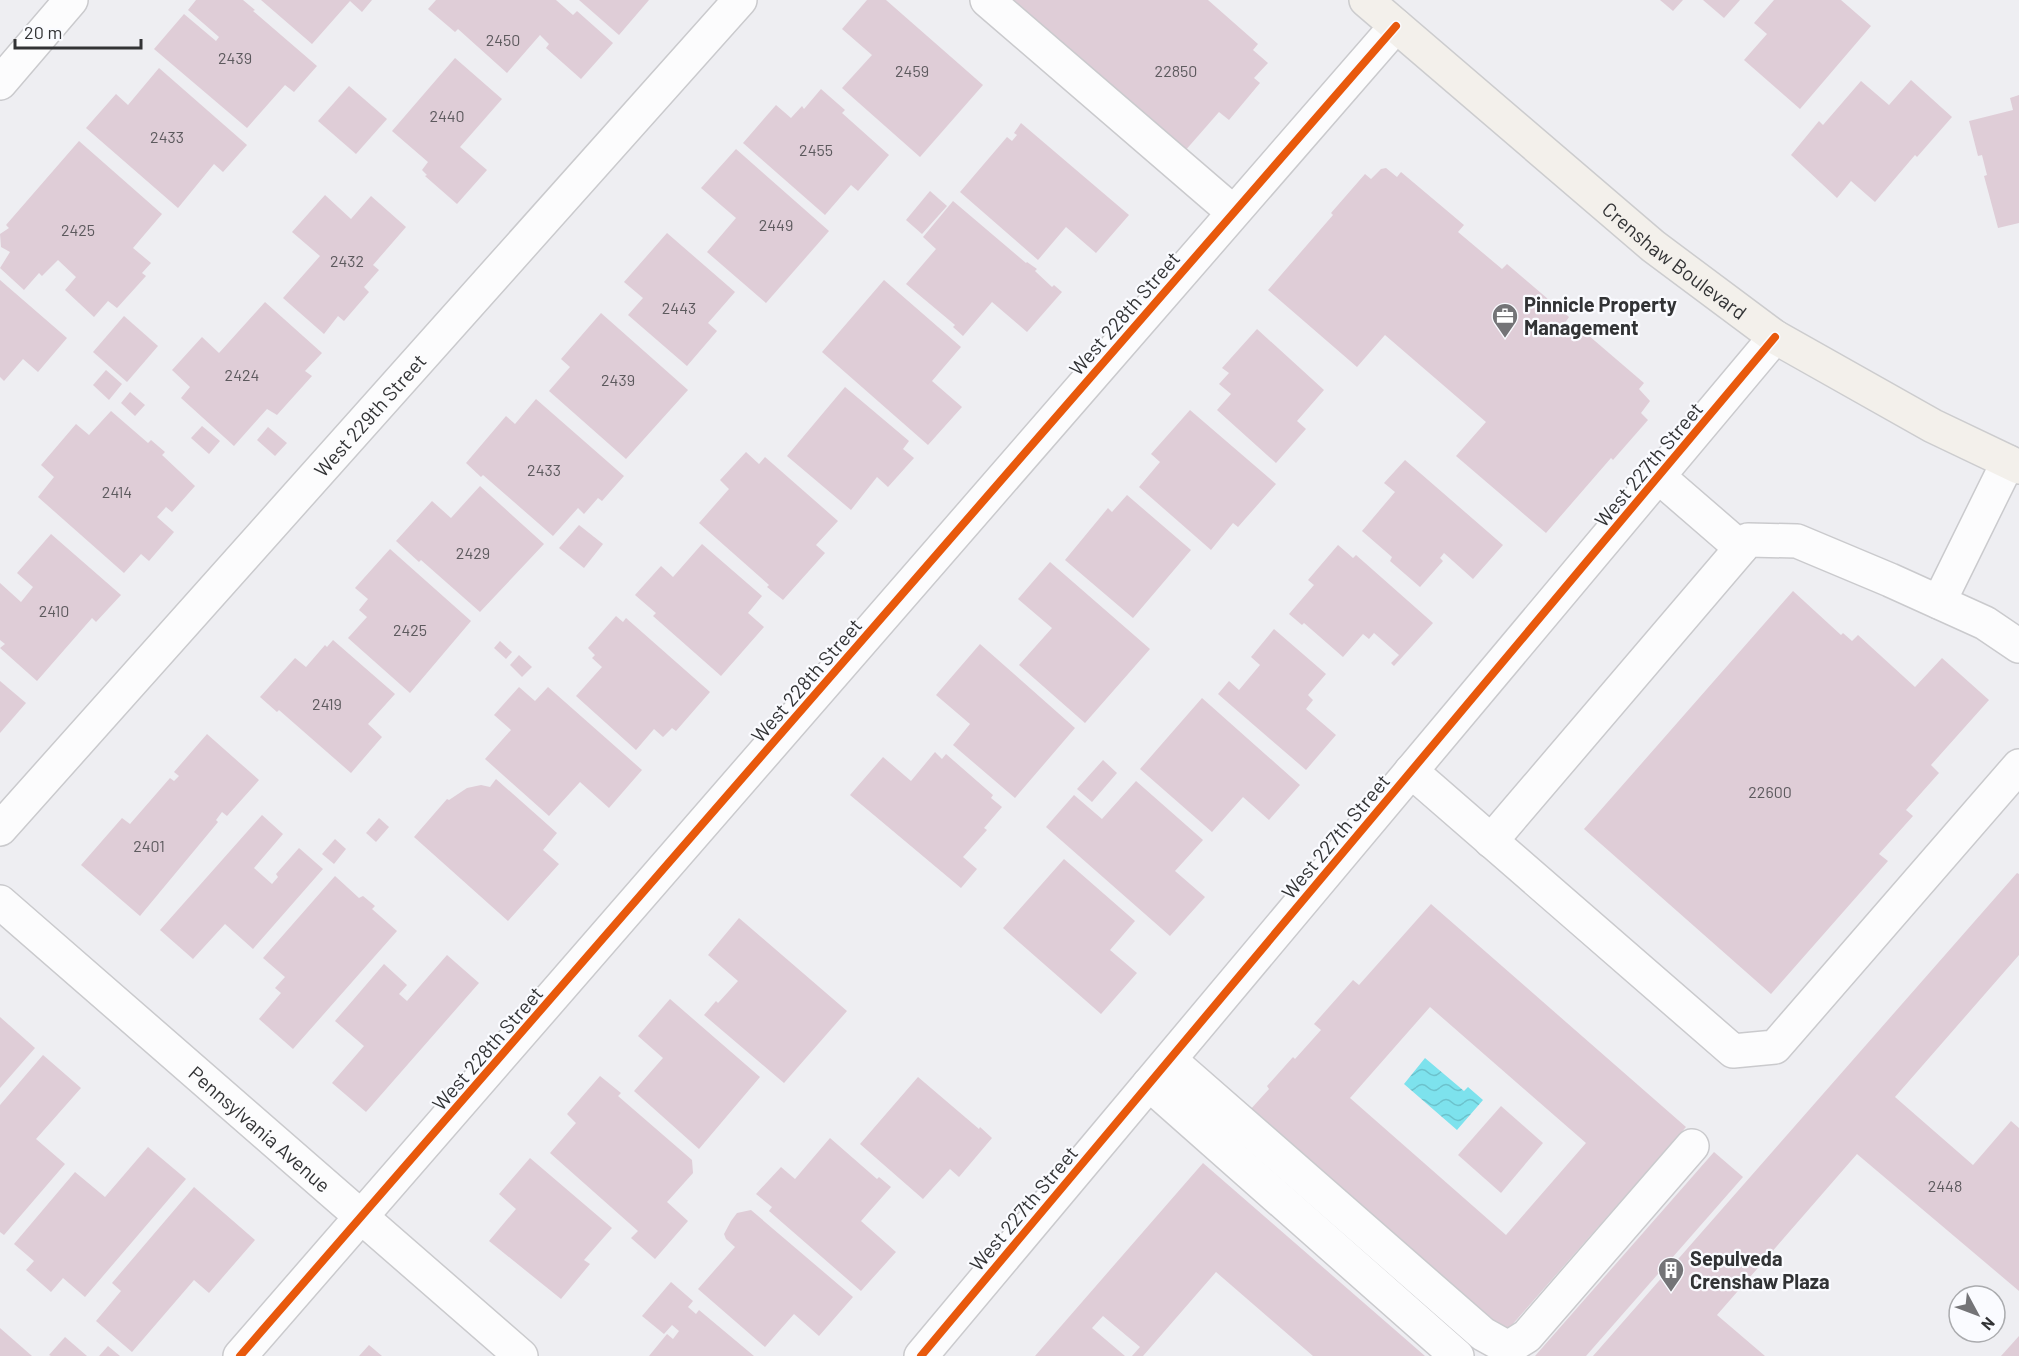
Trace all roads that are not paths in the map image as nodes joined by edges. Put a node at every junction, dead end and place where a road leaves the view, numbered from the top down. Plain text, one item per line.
1 (71, 0) edge
2 (740, 0) edge
3 (987, 0) edge
4 (1366, 0) edge
5 (1396, 26) junction
6 (0, 83) edge
7 (1233, 212) junction
8 (1775, 337) junction
9 (2013, 465) edge
10 (1659, 477) junction
11 (1741, 548) junction
12 (1938, 602) junction
13 (2019, 646) edge
14 (2019, 766) edge
15 (1411, 771) junction
16 (0, 828) edge
17 (1491, 840) junction
18 (0, 902) edge
19 (1160, 1072) junction
20 (1692, 1146) dead end
21 (362, 1217) junction
22 (240, 1356) edge
23 (521, 1356) edge
24 (921, 1356) edge
25 (1457, 1356) edge

1 - 6 street
2 - 16 street, West 229th Street
3 - 7 street
4 - 5 main road, Crenshaw Boulevard
5 - 7 street, West 228th Street
5 - 8 main road, Crenshaw Boulevard
7 - 21 street, West 228th Street
8 - 9 main road, Crenshaw Boulevard
8 - 10 street, West 227th Street
9 - 12 street
10 - 11 street
10 - 15 street, West 227th Street
11 - 12 street
11 - 17 street
12 - 13 street
14 - 17 street
15 - 17 street
15 - 19 street, West 227th Street
18 - 21 street, Pennsylvania Avenue
19 - 20 street
19 - 24 street, West 227th Street
19 - 25 street
21 - 22 street, West 228th Street
21 - 23 street, Pennsylvania Avenue

